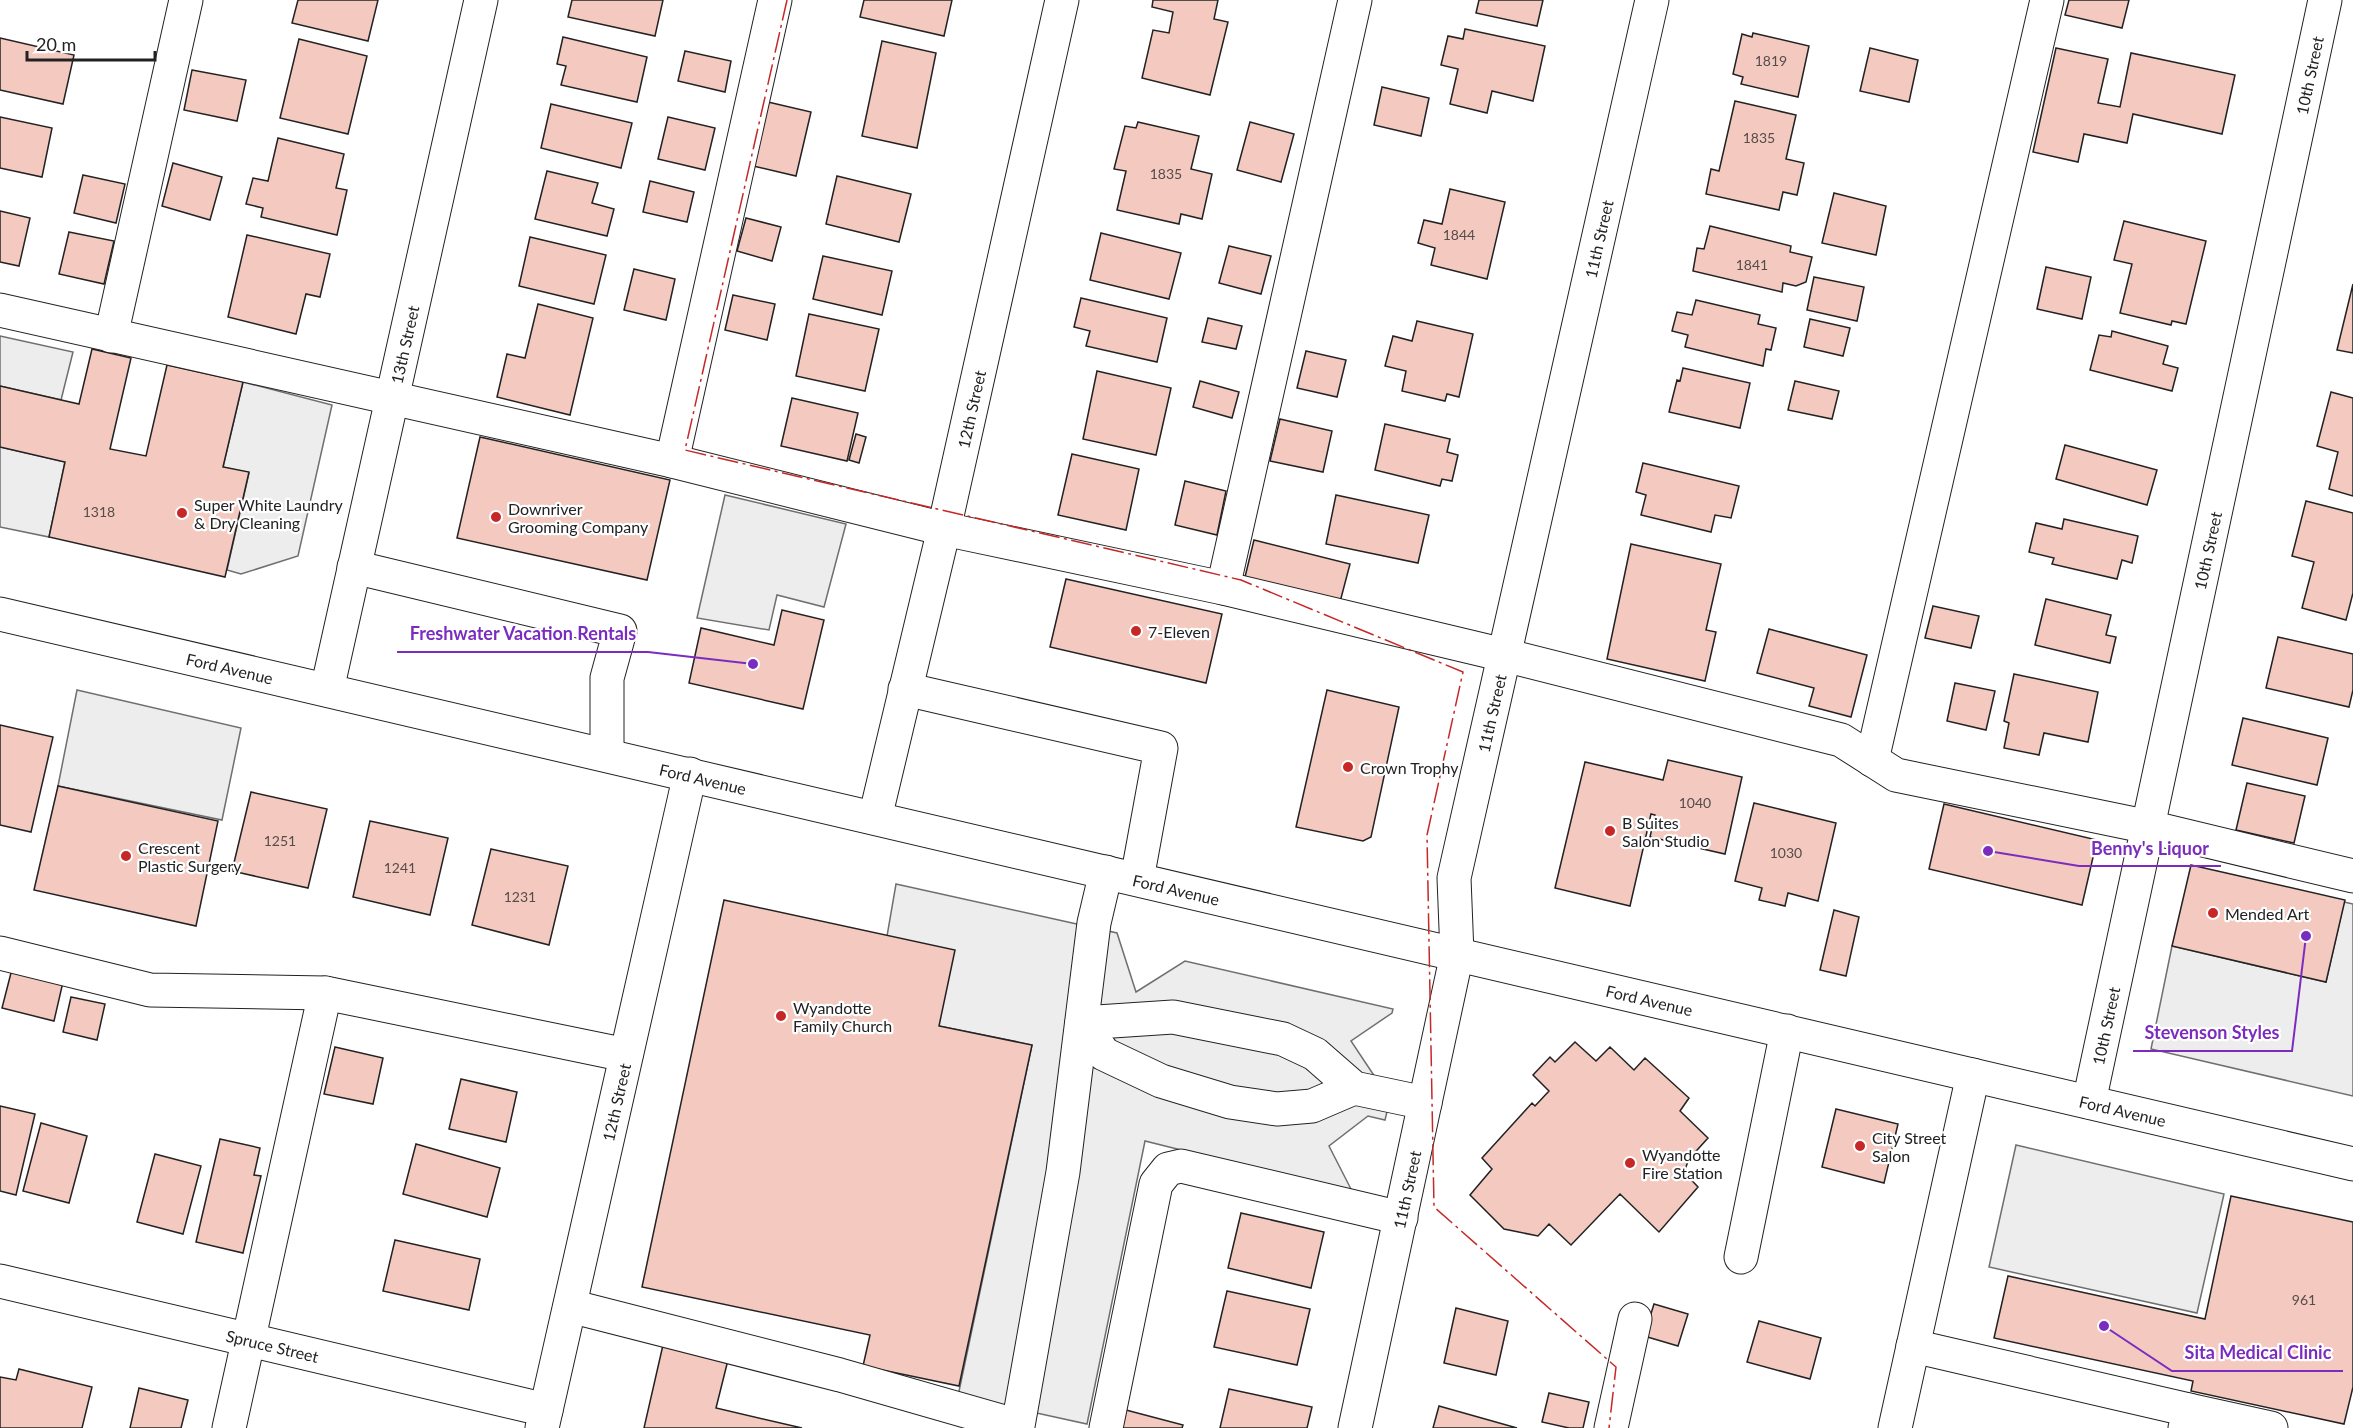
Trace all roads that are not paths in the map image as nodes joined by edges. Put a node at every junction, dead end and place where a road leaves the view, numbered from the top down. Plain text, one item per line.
1 (186, 0) edge
2 (481, 0) edge
3 (775, 0) edge
4 (1062, 0) edge
5 (1355, 0) edge
6 (1652, 0) edge
7 (2047, 0) edge
8 (2325, 0) edge
9 (0, 310) edge
10 (111, 336) junction
11 (393, 400) junction
12 (672, 461) junction
13 (944, 528) junction
14 (354, 567) junction
15 (1223, 588) junction
16 (0, 614) edge
17 (1504, 655) junction
18 (905, 689) junction
19 (327, 690) junction
20 (607, 755) junction
21 (1872, 760) junction
22 (690, 774) junction
23 (875, 818) junction
24 (2149, 827) junction
25 (1106, 872) junction
26 (2353, 876) edge
27 (1137, 879) junction
28 (0, 953) edge
29 (1457, 954) junction
30 (325, 993) junction
31 (1082, 1023) junction
32 (1786, 1031) junction
33 (626, 1055) junction
34 (1973, 1075) junction
35 (1354, 1088) junction
36 (2089, 1102) junction
37 (1425, 1103) junction
38 (2353, 1164) edge
39 (1401, 1218) junction
40 (1741, 1257) dead end
41 (0, 1281) edge
42 (570, 1306) junction
43 (1635, 1319) dead end
44 (248, 1340) junction
45 (1913, 1346) junction
46 (544, 1419) edge
47 (2187, 1419) edge
48 (229, 1428) edge
49 (1106, 1428) edge
50 (1355, 1428) edge
51 (1611, 1428) edge
52 (1894, 1428) edge
53 (2271, 1428) edge

1 - 10 street
2 - 11 street, 13th Street
3 - 12 street
4 - 13 street, 12th Street
5 - 15 street
6 - 17 street, 11th Street
7 - 21 street
8 - 24 street, 10th Street
9 - 10 street
10 - 11 street
11 - 12 street
11 - 14 street, 13th Street
12 - 13 street
13 - 15 street
13 - 18 street, 12th Street
14 - 19 street, 13th Street
14 - 20 street
15 - 17 street
16 - 19 street, Ford Avenue
17 - 21 street
17 - 29 street, 11th Street
18 - 23 street, 12th Street
18 - 27 street
19 - 20 street, Ford Avenue
20 - 22 street, Ford Avenue
21 - 24 street
22 - 23 street, Ford Avenue
22 - 33 street, 12th Street
23 - 25 street, Ford Avenue
24 - 26 street
24 - 36 street, 10th Street
25 - 27 street, Ford Avenue
25 - 31 street
27 - 29 street, Ford Avenue
28 - 30 street
29 - 32 street, Ford Avenue
29 - 37 street, 11th Street
30 - 33 street
30 - 44 street
31 - 35 street
31 - 35 street
31 - 42 street
32 - 34 street, Ford Avenue
32 - 40 street
33 - 42 street, 12th Street
34 - 36 street, Ford Avenue
34 - 45 street
35 - 37 street
36 - 38 street, Ford Avenue
37 - 39 street, 11th Street
39 - 49 street
39 - 50 street, 11th Street
41 - 44 street, Spruce Street
42 - 46 street, 12th Street
43 - 51 street
44 - 46 street, Spruce Street
44 - 48 street
45 - 47 street
45 - 52 street
47 - 53 street

